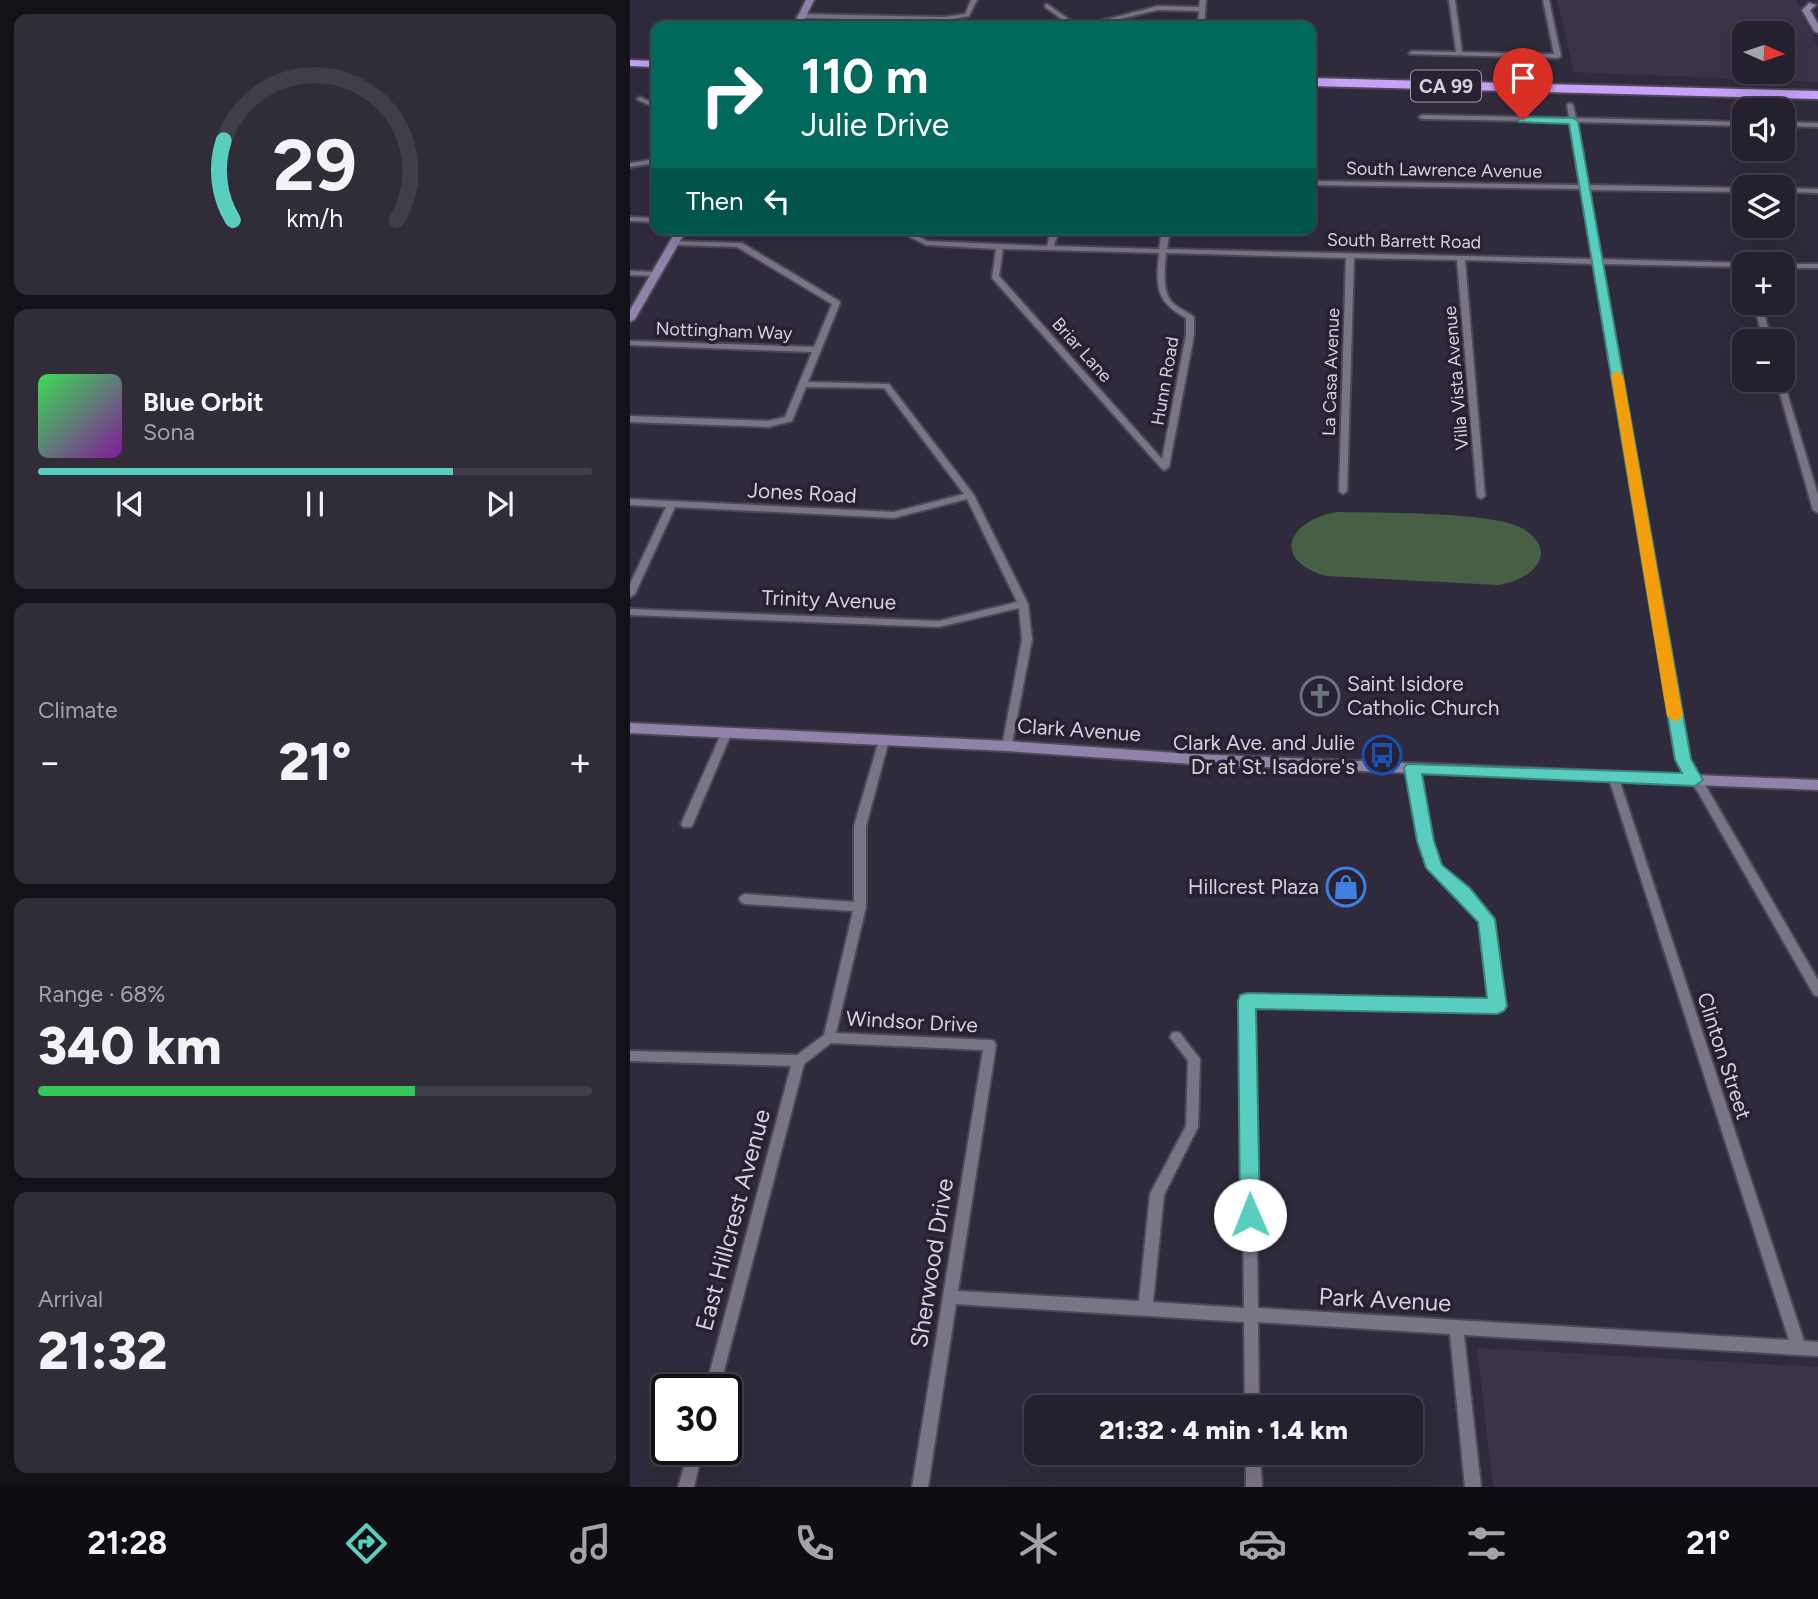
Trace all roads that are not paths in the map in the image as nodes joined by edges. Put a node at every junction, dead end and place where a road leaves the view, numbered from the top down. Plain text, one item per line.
1 (810, 0) edge
2 (974, 0) edge
3 (1203, 0) edge
4 (1452, 0) edge
5 (1546, 0) edge
6 (1813, 5) edge
7 (1047, 6) dead end
8 (1202, 9) junction
9 (800, 16) junction
10 (1107, 20) joint
11 (798, 21) edge
12 (1068, 21) edge
13 (1103, 21) edge
14 (1201, 21) edge
15 (1818, 31) edge
16 (1412, 53) dead end
17 (1459, 54) junction
18 (630, 63) edge
19 (651, 64) edge
20 (1316, 82) edge
21 (1818, 96) edge
22 (639, 99) dead end
23 (651, 104) edge
24 (1570, 105) dead end
25 (1423, 117) dead end
26 (1573, 121) junction
27 (1732, 124) edge
28 (1795, 124) edge
29 (1818, 125) edge
30 (651, 162) edge
31 (630, 165) edge
32 (1316, 183) edge
33 (1585, 187) junction
34 (1732, 190) edge
35 (1795, 191) edge
36 (1818, 191) edge
37 (630, 219) edge
38 (651, 220) edge
39 (679, 235) edge
40 (909, 235) edge
41 (1053, 235) edge
42 (1165, 235) edge
43 (674, 243) junction
44 (1000, 247) junction
45 (1050, 248) junction
46 (1162, 251) junction
47 (1350, 255) junction
48 (1461, 258) junction
49 (1598, 261) junction
50 (1732, 265) edge
51 (1795, 266) edge
52 (1818, 266) edge
53 (630, 273) edge
54 (656, 274) junction
55 (630, 319) edge
56 (630, 344) edge
57 (817, 350) junction
58 (803, 384) junction
59 (1784, 392) edge
60 (630, 419) edge
61 (1165, 467) joint
62 (1343, 491) dead end
63 (970, 495) junction
64 (1481, 496) dead end
65 (630, 502) edge
66 (672, 504) junction
67 (1818, 510) edge
68 (630, 594) edge
69 (1023, 604) junction
70 (630, 612) edge
71 (630, 728) edge
72 (727, 732) junction
73 (884, 740) junction
74 (1007, 747) junction
75 (1412, 768) junction
76 (1613, 776) junction
77 (1695, 780) junction
78 (1818, 785) edge
79 (687, 824) dead end
80 (745, 899) dead end
81 (860, 908) junction
82 (1818, 991) edge
83 (1176, 1037) dead end
84 (829, 1038) junction
85 (990, 1045) joint
86 (630, 1056) edge
87 (799, 1062) junction
88 (950, 1297) junction
89 (1145, 1309) junction
90 (1251, 1315) junction
91 (1456, 1327) junction
92 (1799, 1348) junction
93 (1818, 1349) edge
94 (716, 1374) edge
95 (1252, 1395) edge
96 (692, 1465) edge
97 (1253, 1465) edge
98 (686, 1487) edge
99 (920, 1487) edge
100 (1254, 1487) edge
101 (1473, 1487) edge

1 - 9 street
2 - 9 street
3 - 8 street
4 - 17 street
5 - 17 street
6 - 15 street
7 - 12 street
8 - 10 street
8 - 14 street
9 - 11 street
10 - 13 street
16 - 17 street
18 - 19 highway
20 - 21 highway, CA 99
22 - 23 street
24 - 26 street
25 - 26 street
26 - 27 street
26 - 33 street
28 - 29 street
30 - 31 street
32 - 33 street, South Lawrence Avenue
33 - 34 street, South Lawrence Avenue
33 - 49 street
35 - 36 street
37 - 38 street
39 - 43 street
40 - 44 street, South Barrett Road
41 - 45 street
42 - 46 street, Hunn Road
43 - 54 street
43 - 57 street
44 - 45 street, South Barrett Road
44 - 61 street, Briar Lane
45 - 46 street, South Barrett Road
46 - 47 street, South Barrett Road
46 - 61 street, Hunn Road
47 - 48 street, South Barrett Road
47 - 62 street, La Casa Avenue
48 - 49 street, South Barrett Road
48 - 64 street, Villa Vista Avenue
49 - 50 street, South Barrett Road
49 - 77 street
51 - 52 street
53 - 54 street
54 - 55 street
56 - 57 street, Nottingham Way
57 - 58 street
58 - 60 street
58 - 63 street
59 - 67 street
63 - 66 street, Jones Road
63 - 69 street
65 - 66 street, Jones Road
66 - 68 street
69 - 70 street, Trinity Avenue
69 - 74 street
71 - 72 street, Clark Avenue
72 - 73 street, Clark Avenue
72 - 79 street
73 - 74 street, Clark Avenue
73 - 81 street
74 - 75 street, Clark Avenue
75 - 76 street, Clark Avenue
75 - 90 street
76 - 77 street, Clark Avenue
76 - 92 street, Clinton Street
77 - 78 street, Clark Avenue
77 - 82 street
80 - 81 street
81 - 84 street
83 - 89 street
84 - 85 street, Windsor Drive
84 - 87 street, Windsor Drive
85 - 88 street, Sherwood Drive
86 - 87 street
87 - 94 street, East Hillcrest Avenue
88 - 89 street, Park Avenue
88 - 99 street, Sherwood Drive
89 - 90 street, Park Avenue
90 - 91 street, Park Avenue
90 - 95 street
91 - 92 street, Park Avenue
91 - 101 street
92 - 93 street, Park Avenue
96 - 98 street
97 - 100 street

